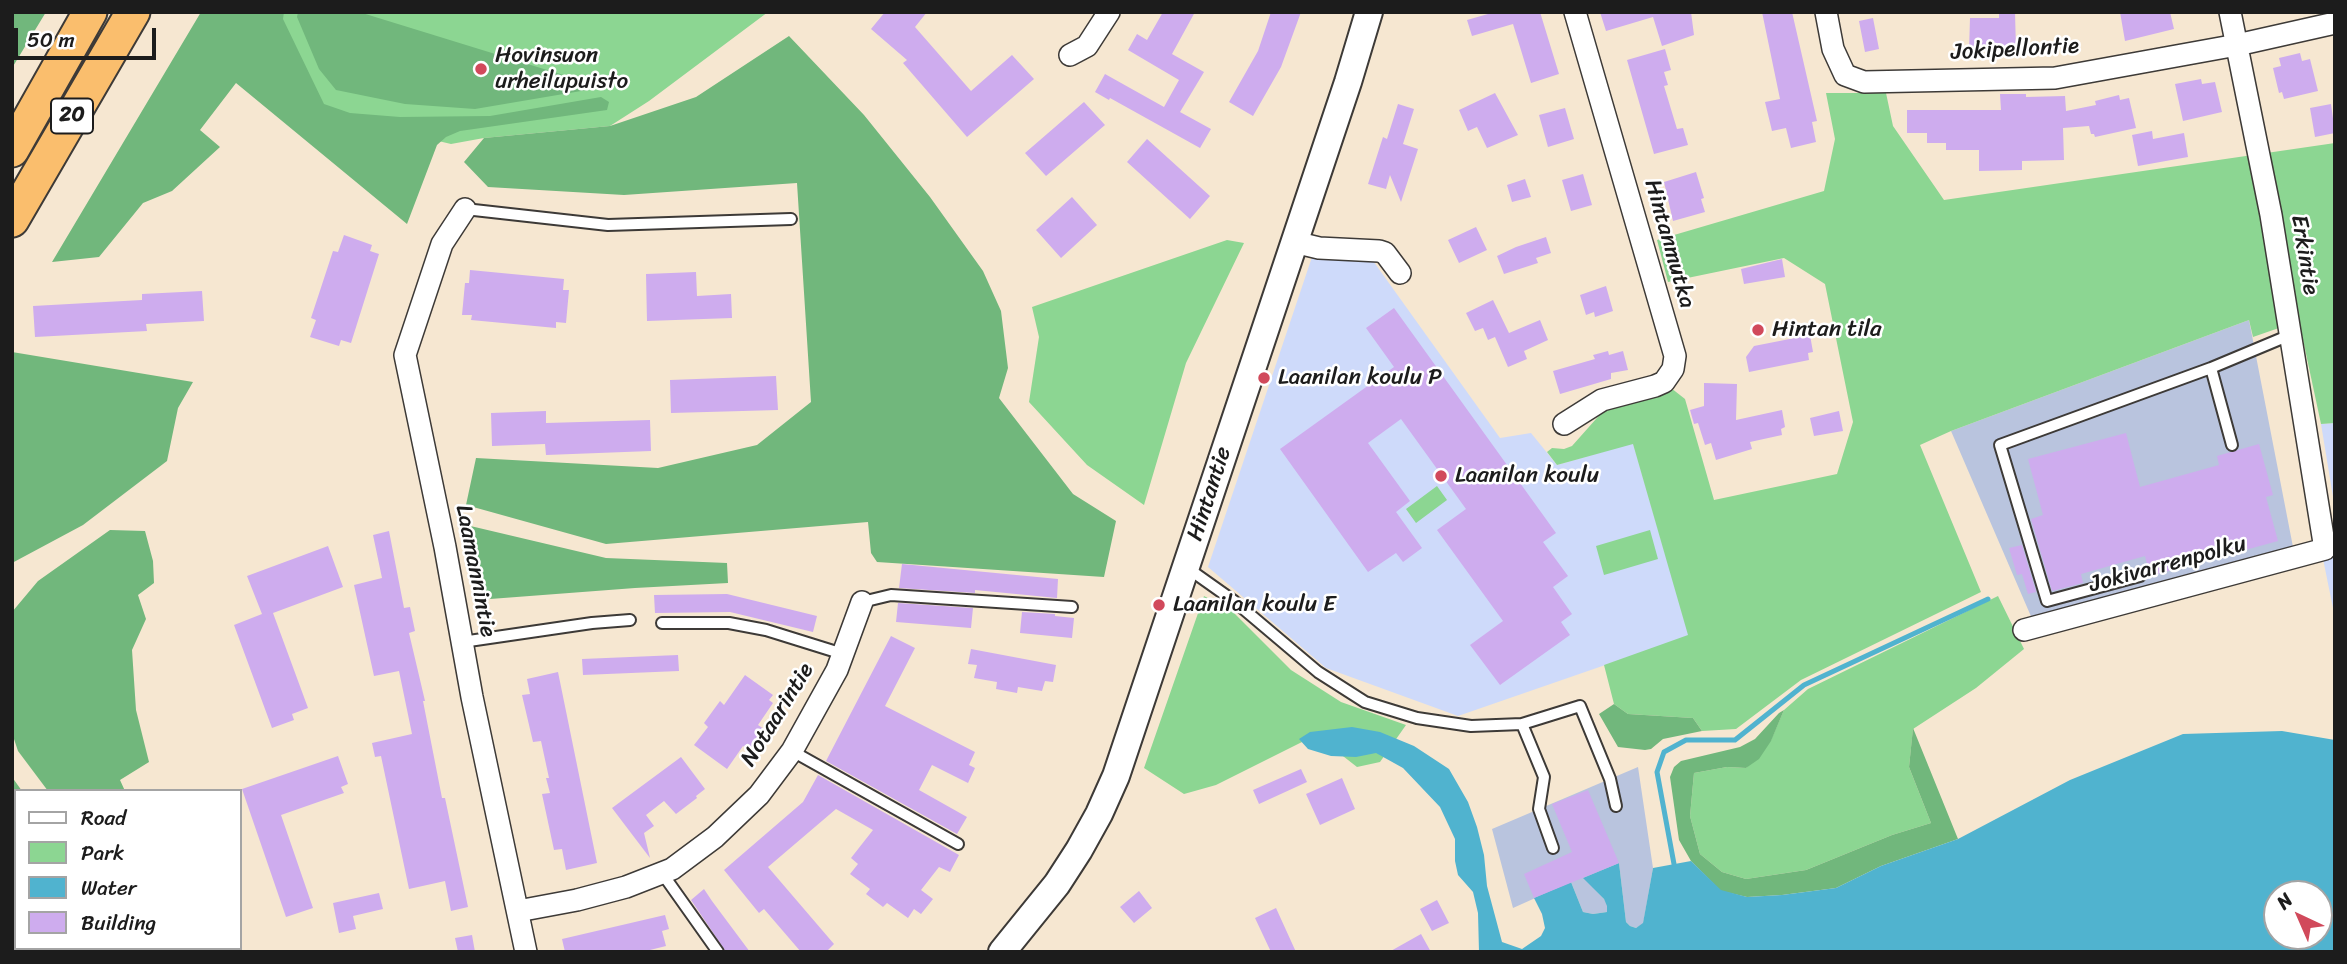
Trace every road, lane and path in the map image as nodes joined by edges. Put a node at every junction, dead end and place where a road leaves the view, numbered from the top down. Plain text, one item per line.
1 (90, 12) edge
2 (132, 12) edge
3 (1109, 12) edge
4 (1368, 12) edge
5 (1575, 12) edge
6 (1826, 12) edge
7 (2230, 12) edge
8 (2335, 23) edge
9 (2237, 45) junction
10 (1070, 55) dead end
11 (12, 150) edge
12 (465, 209) joint
13 (791, 219) dead end
14 (12, 220) edge
15 (1294, 242) junction
16 (1400, 273) dead end
17 (2290, 335) junction
18 (2211, 369) junction
19 (1564, 424) dead end
20 (2232, 445) dead end
21 (2330, 550) edge
22 (1186, 567) junction
23 (2140, 576) dead end
24 (862, 602) joint
25 (1072, 607) dead end
26 (630, 620) dead end
27 (662, 623) dead end
28 (2024, 630) dead end
29 (462, 642) junction
30 (843, 654) junction
31 (1522, 724) junction
32 (792, 751) junction
33 (1616, 806) dead end
34 (958, 844) dead end
35 (1553, 848) dead end
36 (662, 873) junction
37 (518, 911) junction
38 (526, 952) edge
39 (718, 952) edge
40 (1002, 952) edge

1 - 11 highway, 20
2 - 14 highway, 20
3 - 10 street
4 - 15 street, Hintantie
5 - 19 street, Hintanmutka
6 - 9 street, Jokipellontie
7 - 9 street, Erkintie
8 - 9 street, Jokipellontie
9 - 17 street, Erkintie
12 - 13 lane
12 - 29 street, Laamannintie
15 - 16 street
15 - 22 street, Hintantie
17 - 18 lane
17 - 21 street, Erkintie
18 - 20 lane
18 - 23 lane
21 - 28 street, Jokivarrenpolku
22 - 31 lane
22 - 40 street, Hintantie
24 - 25 lane
24 - 30 street, Notaarintie
26 - 29 lane
27 - 30 lane
29 - 37 street, Laamannintie
30 - 32 street, Notaarintie
31 - 33 lane
31 - 35 lane
32 - 34 lane
32 - 36 street, Notaarintie
36 - 37 street, Notaarintie
36 - 39 lane
37 - 38 street, Laamannintie

